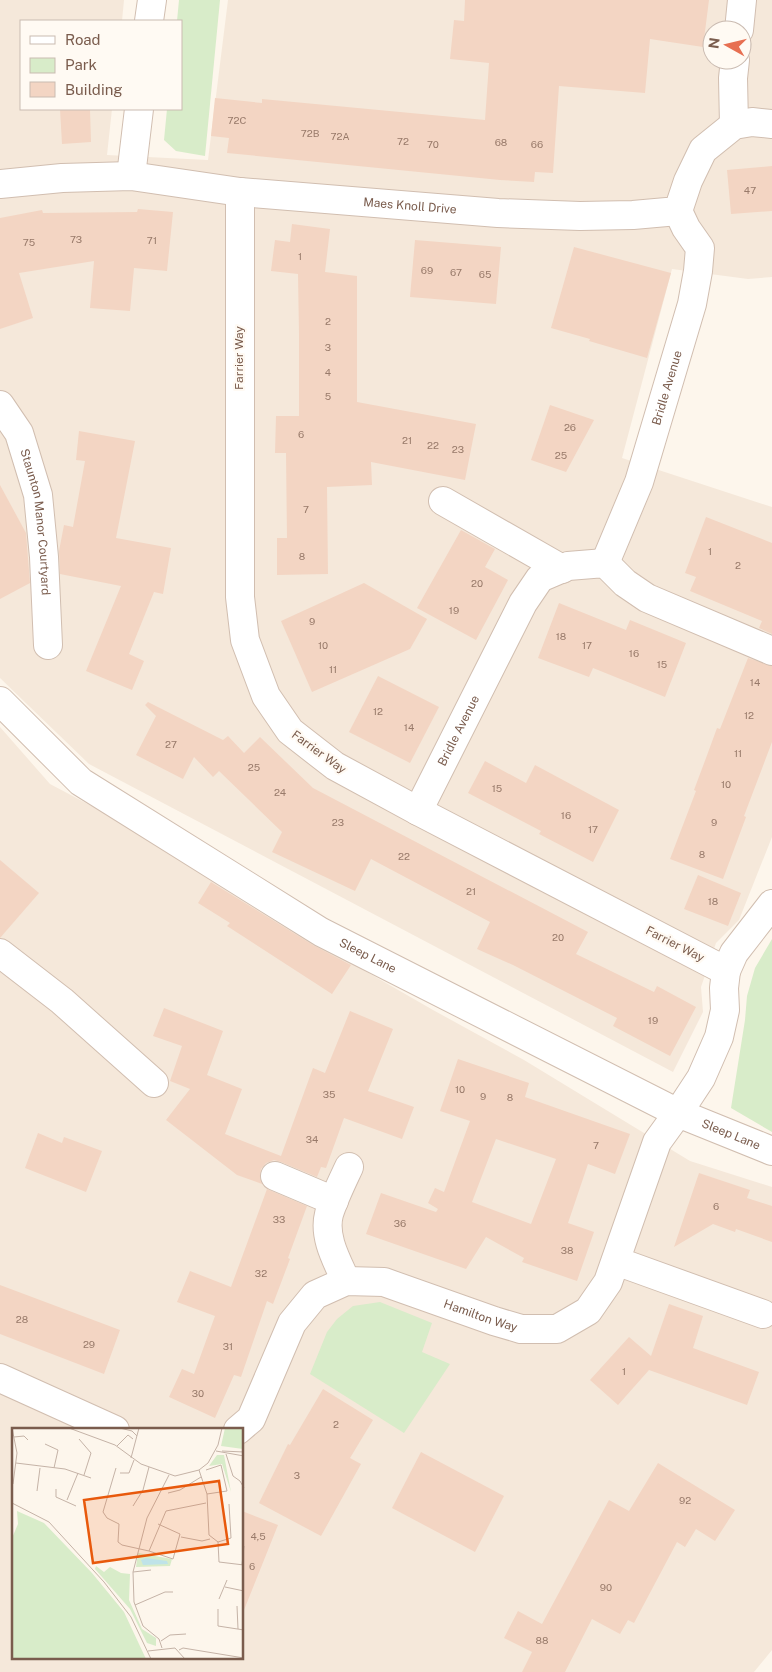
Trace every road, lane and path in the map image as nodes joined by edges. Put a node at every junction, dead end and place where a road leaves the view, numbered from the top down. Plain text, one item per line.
1 (152, 0) edge
2 (742, 0) edge
3 (149, 20) edge
4 (739, 20) edge
5 (733, 70) edge
6 (139, 110) edge
7 (772, 124) edge
8 (734, 125) junction
9 (131, 176) junction
10 (0, 184) edge
11 (240, 192) junction
12 (678, 212) junction
13 (0, 405) edge
14 (443, 501) dead end
15 (605, 563) junction
16 (562, 569) junction
17 (48, 645) dead end
18 (772, 651) edge
19 (0, 701) edge
20 (418, 812) junction
21 (772, 904) edge
22 (0, 953) edge
23 (726, 971) junction
24 (154, 1083) dead end
25 (678, 1113) junction
26 (772, 1151) edge
27 (349, 1167) dead end
28 (275, 1176) dead end
29 (334, 1201) junction
30 (616, 1261) junction
31 (346, 1281) junction
32 (763, 1314) dead end
33 (0, 1378) edge
34 (111, 1428) edge
35 (241, 1428) edge

1 - 3 street
2 - 4 street
5 - 8 street
6 - 9 street
7 - 8 street
8 - 12 street
9 - 10 street, Maes Knoll Drive
9 - 11 street, Maes Knoll Drive
11 - 12 street, Maes Knoll Drive
11 - 20 street, Farrier Way
12 - 15 street, Bridle Avenue
13 - 17 street, Staunton Manor Courtyard
14 - 16 street
15 - 16 street, Bridle Avenue
15 - 18 street
16 - 20 street, Bridle Avenue
19 - 25 street, Sleep Lane
20 - 23 street, Farrier Way
21 - 23 street
22 - 24 street
23 - 25 street
25 - 26 street, Sleep Lane
25 - 30 street, Hamilton Way
27 - 29 street
28 - 29 street
29 - 31 street
30 - 31 street, Hamilton Way
30 - 32 street
31 - 35 street, Hamilton Way
33 - 34 street

